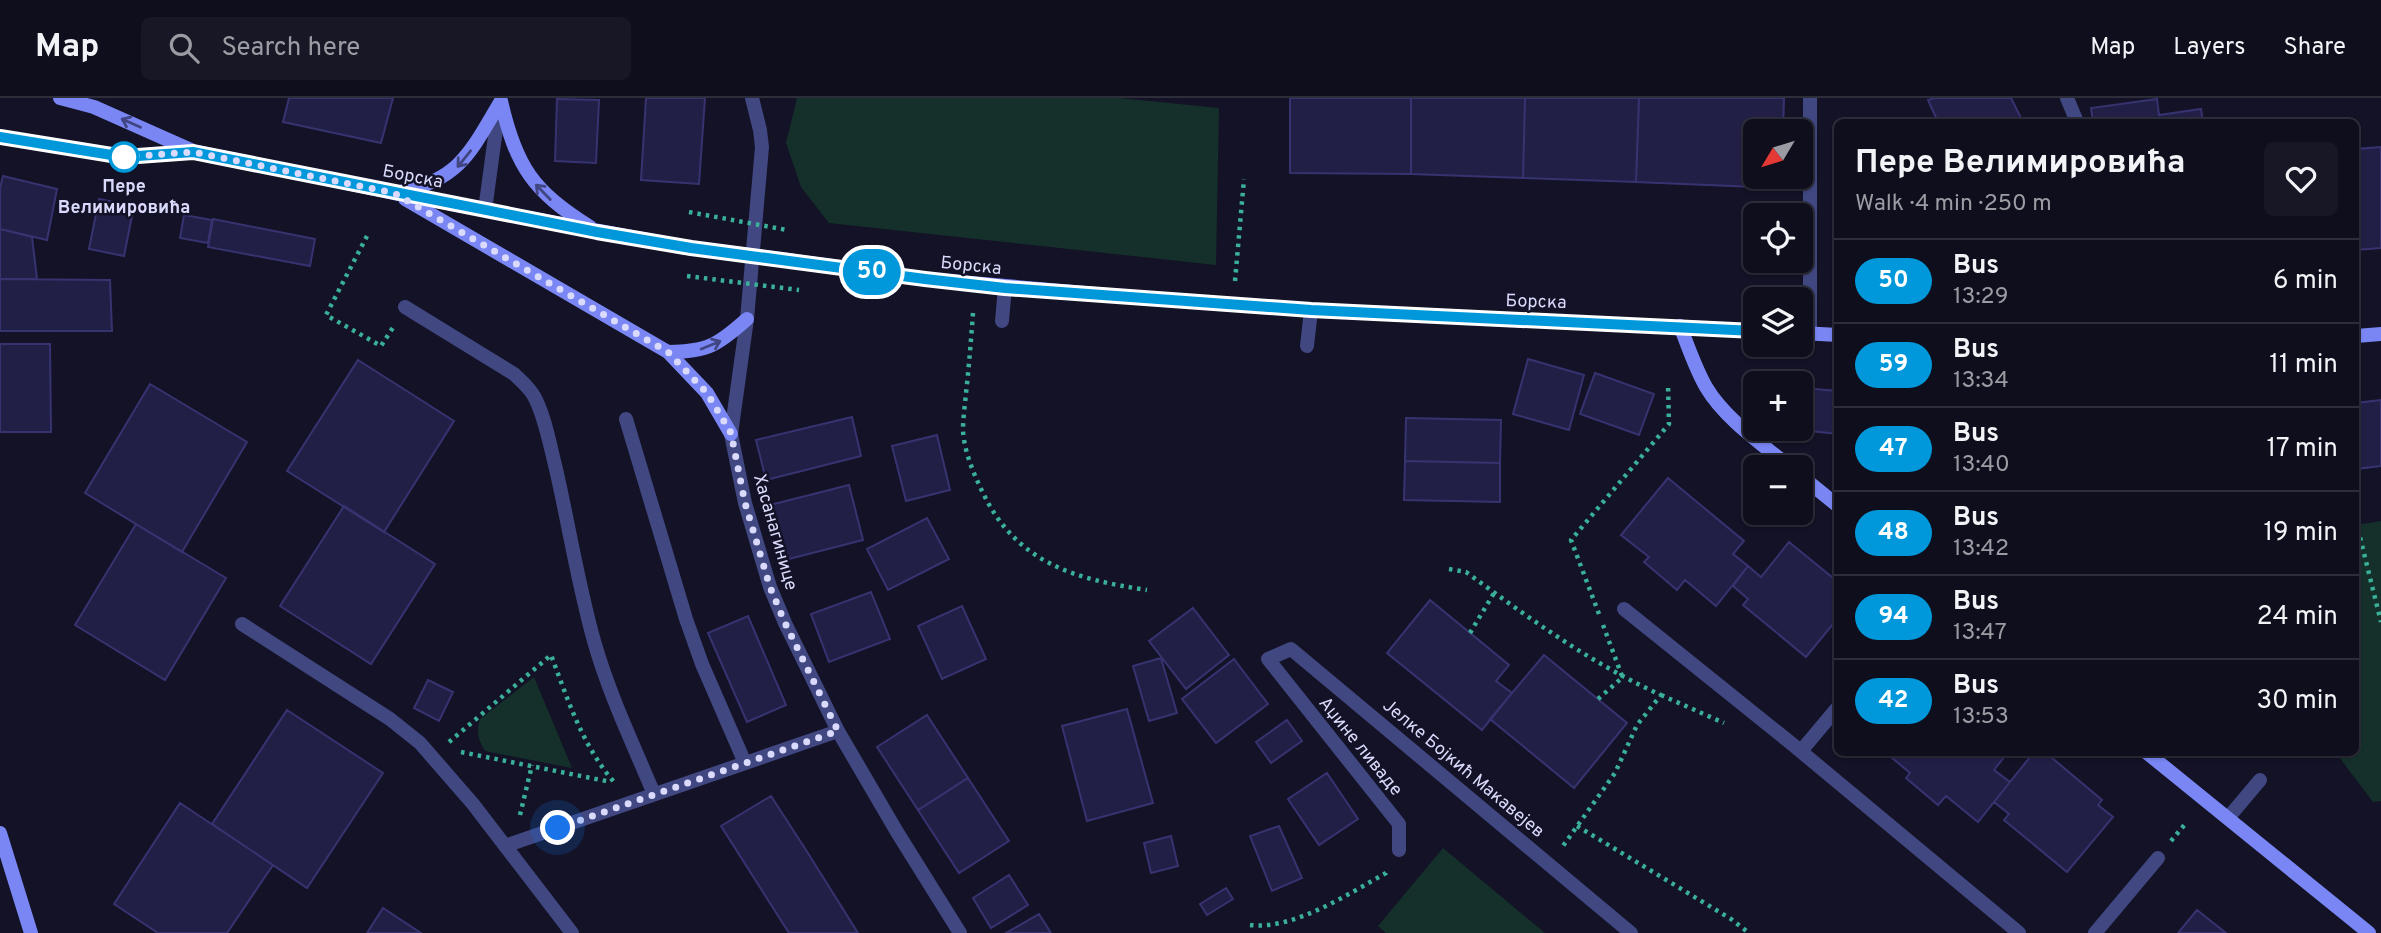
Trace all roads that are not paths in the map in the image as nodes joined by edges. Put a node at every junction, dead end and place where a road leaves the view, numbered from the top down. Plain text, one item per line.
1 (60, 98) edge
2 (752, 98) edge
3 (1810, 98) edge
4 (2067, 98) edge
5 (501, 100) edge
6 (2076, 119) edge
7 (0, 137) edge
8 (193, 152) junction
9 (394, 193) junction
10 (485, 210) junction
11 (597, 232) junction
12 (1806, 287) edge
13 (1005, 288) junction
14 (405, 307) road end
15 (1311, 310) junction
16 (747, 320) junction
17 (1002, 321) dead end
18 (1680, 326) junction
19 (1743, 330) edge
20 (1813, 333) edge
21 (2381, 334) edge
22 (1834, 335) edge
23 (2359, 336) edge
24 (1307, 346) dead end
25 (668, 352) junction
26 (626, 419) dead end
27 (731, 433) junction
28 (1777, 455) edge
29 (1813, 486) edge
30 (1834, 503) edge
31 (1625, 610) dead end
32 (242, 624) dead end
33 (1268, 659) joint
34 (1834, 712) edge
35 (838, 731) junction
36 (1801, 751) junction
37 (2151, 756) edge
38 (745, 763) junction
39 (2260, 780) dead end
40 (654, 794) junction
41 (2228, 818) junction
42 (0, 833) edge
43 (508, 845) junction
44 (1399, 850) road end
45 (2158, 858) dead end
46 (31, 933) edge
47 (572, 933) edge
48 (960, 933) edge
49 (1631, 933) edge
50 (2018, 933) edge
51 (2095, 933) edge
52 (2368, 933) edge

8 -> 1 main road, Борска
2 - 16 street, Хасанагинице
3 - 12 street
4 - 6 street
5 -> 9 main road
5 - 10 street
11 -> 5 main road
7 - 8 main road, Борска
8 - 9 main road, Борска
9 - 10 main road, Борска
9 - 25 main road
10 - 11 main road, Борска
11 - 13 main road, Борска, bridge
13 - 15 main road, Борска
13 - 17 street
14 - 40 street
15 - 18 main road, Борска
15 - 24 street
25 -> 16 main road
16 - 27 street, Хасанагинице
18 - 19 main road, Борска
18 - 28 main road
20 - 22 main road
21 - 23 main road
25 - 27 main road
26 - 38 street
27 - 35 street, Хасанагинице
29 - 30 main road
31 - 36 street
32 - 43 street
33 - 44 street, Аџине ливаде
33 - 49 street, Јелке Бојкић Макавејев
34 - 36 street
35 - 38 street
35 - 48 street, Хасанагинице
36 - 50 street
37 - 41 main road
38 - 40 street
39 - 41 street
40 - 43 street
41 - 52 main road
42 - 46 main road
43 - 47 street
45 - 51 street

